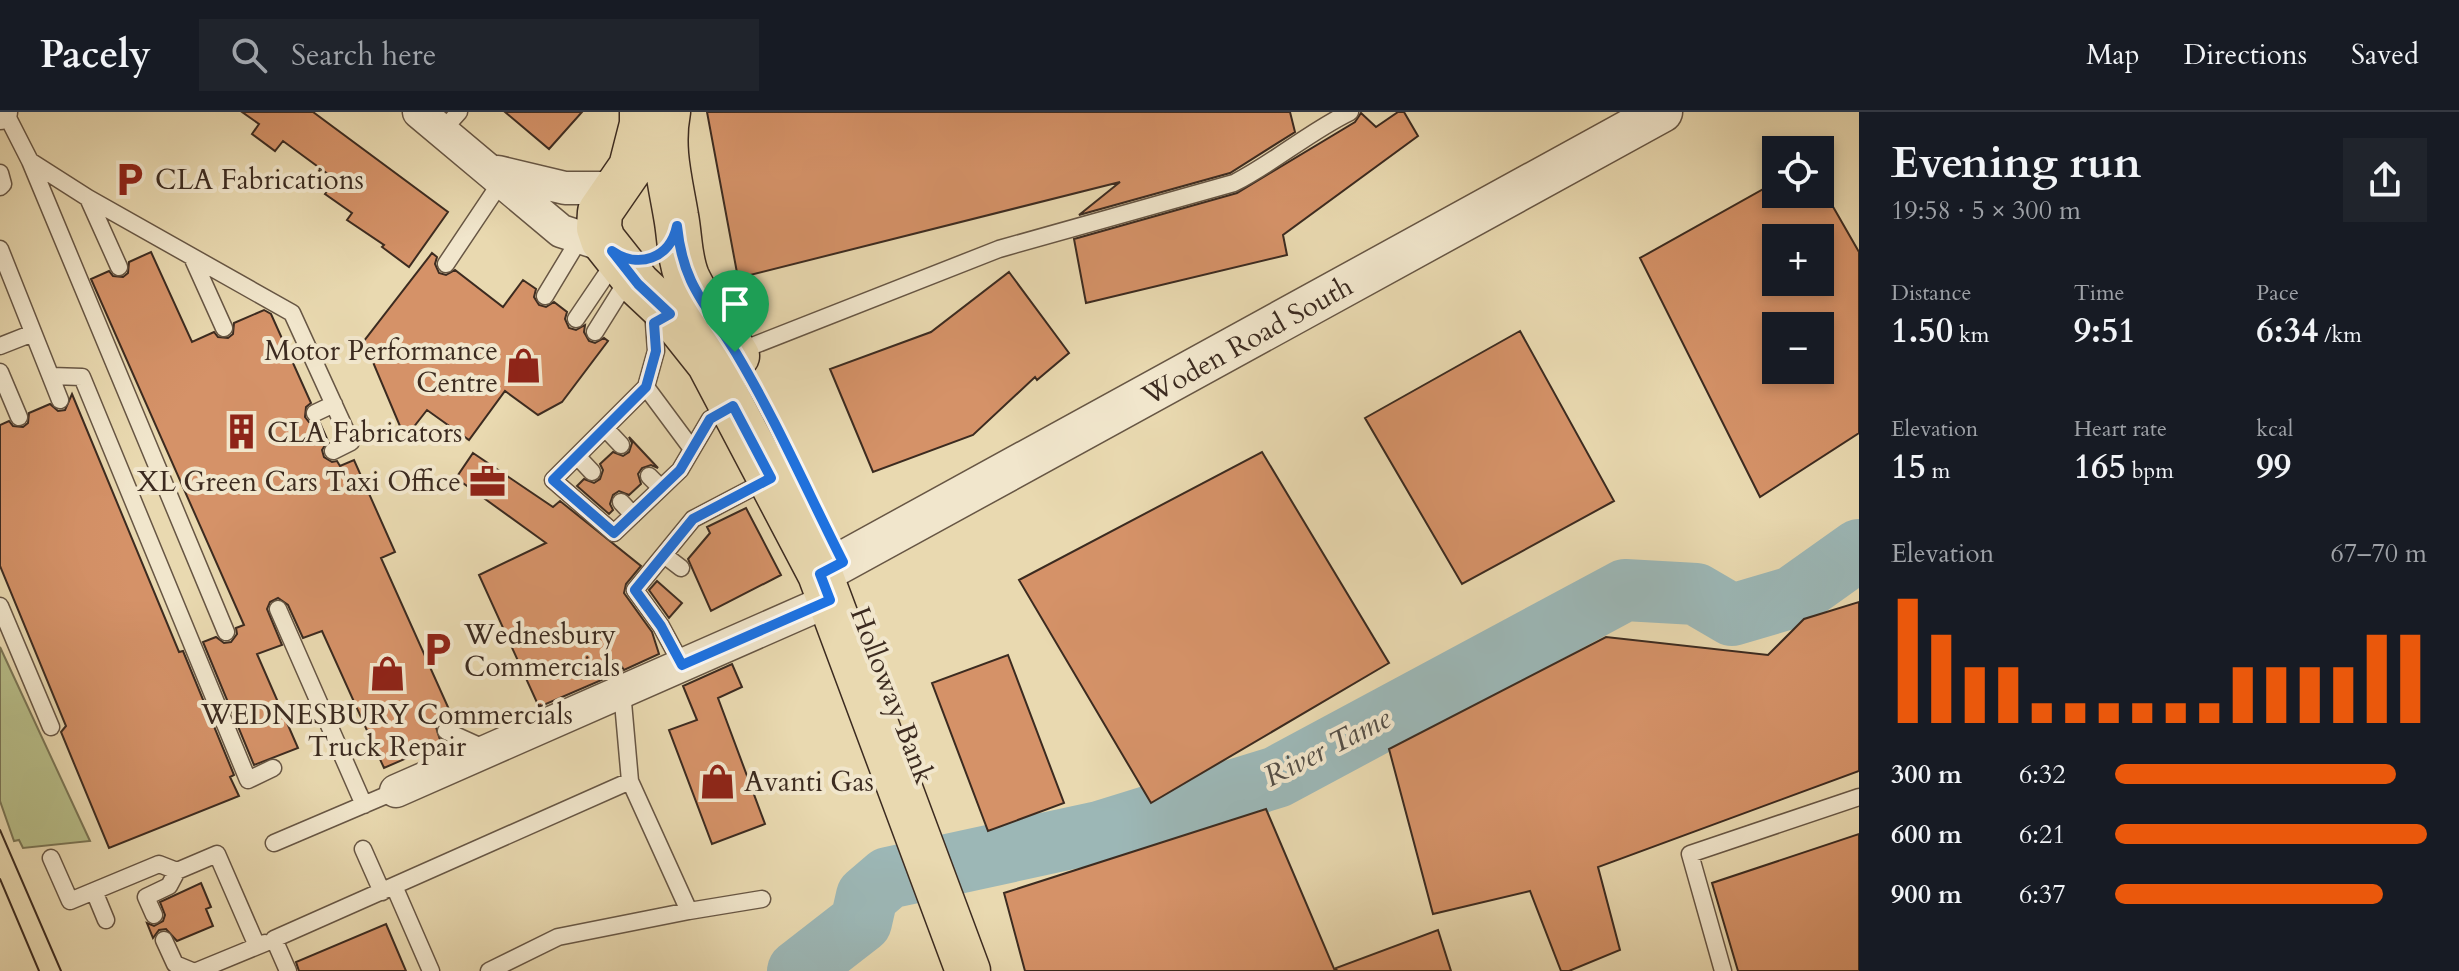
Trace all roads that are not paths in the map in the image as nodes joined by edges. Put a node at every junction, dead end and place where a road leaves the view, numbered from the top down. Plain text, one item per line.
1 (2, 112) edge
2 (642, 112) edge
3 (668, 112) edge
4 (1350, 112) edge
5 (1662, 112) edge
6 (440, 118) edge
7 (30, 161) junction
8 (0, 173) edge
9 (499, 175) junction
10 (0, 187) edge
11 (618, 188) junction
12 (88, 198) junction
13 (675, 216) junction
14 (0, 249) edge
15 (609, 253) junction
16 (192, 256) junction
17 (446, 264) dead end
18 (119, 267) dead end
19 (545, 296) dead end
20 (662, 318) junction
21 (576, 319) dead end
22 (224, 328) dead end
23 (595, 332) dead end
24 (33, 333) junction
25 (0, 346) edge
26 (722, 358) junction
27 (0, 372) edge
28 (51, 376) junction
29 (646, 387) junction
30 (60, 400) dead end
31 (334, 404) junction
32 (733, 406) junction
33 (315, 413) dead end
34 (19, 417) dead end
35 (605, 428) junction
36 (621, 445) dead end
37 (692, 449) junction
38 (333, 451) dead end
39 (577, 456) junction
40 (592, 472) dead end
41 (771, 478) junction
42 (664, 555) junction
43 (681, 568) dead end
44 (831, 576) junction
45 (0, 606) edge
46 (278, 609) dead end
47 (226, 632) dead end
48 (682, 665) junction
49 (617, 681) junction
50 (51, 727) dead end
51 (446, 731) dead end
52 (488, 750) junction
53 (273, 768) dead end
54 (630, 781) junction
55 (396, 791) joint
56 (1859, 797) edge
57 (364, 805) junction
58 (274, 843) dead end
59 (363, 849) dead end
60 (51, 858) dead end
61 (177, 871) junction
62 (388, 889) junction
63 (94, 891) junction
64 (762, 899) dead end
65 (689, 911) junction
66 (154, 915) dead end
67 (106, 920) dead end
68 (274, 939) junction
69 (164, 940) dead end
70 (257, 946) junction
71 (969, 949) edge
72 (194, 971) edge
73 (288, 971) edge
74 (431, 971) edge
75 (489, 971) edge
76 (994, 971) edge
77 (1723, 971) edge

1 - 7 lane
2 - 11 main road
3 - 13 main road
4 - 26 lane
5 - 44 street, Woden Road South
6 - 9 street
7 - 12 lane
7 - 47 lane
8 - 10 lane
9 - 11 street
9 - 15 street
9 - 17 lane
11 - 13 main road
11 - 15 main road
12 - 16 lane
12 - 18 lane
13 - 15 main road
13 - 26 main road
14 - 24 lane
15 - 19 lane
15 - 20 main road
15 - 21 lane
15 - 23 lane
16 - 22 lane
16 - 31 lane
20 - 26 main road
20 - 29 lane
24 - 25 lane
24 - 28 lane
26 - 32 main road
26 - 44 main road
27 - 34 lane
28 - 30 lane
28 - 53 lane
29 - 35 lane
29 - 37 lane
31 - 33 lane
31 - 38 lane
32 - 37 lane
32 - 41 main road
35 - 36 lane
35 - 39 lane
37 - 39 lane
39 - 40 lane
41 - 42 lane
41 - 44 main road
42 - 43 lane
42 - 48 lane
44 - 48 street
44 - 71 main road, Holloway Bank
45 - 50 lane
46 - 57 lane
48 - 49 street
49 - 52 street
49 - 54 lane
51 - 52 lane
52 - 55 street
54 - 62 lane
54 - 65 lane
55 - 57 lane
56 - 77 lane
57 - 58 lane
59 - 62 lane
60 - 63 lane
61 - 63 lane
61 - 66 lane
61 - 70 lane
62 - 68 lane
62 - 74 lane
63 - 67 lane
64 - 65 lane
65 - 75 lane
68 - 70 lane
68 - 73 lane
69 - 72 lane
70 - 72 lane
71 - 76 main road

